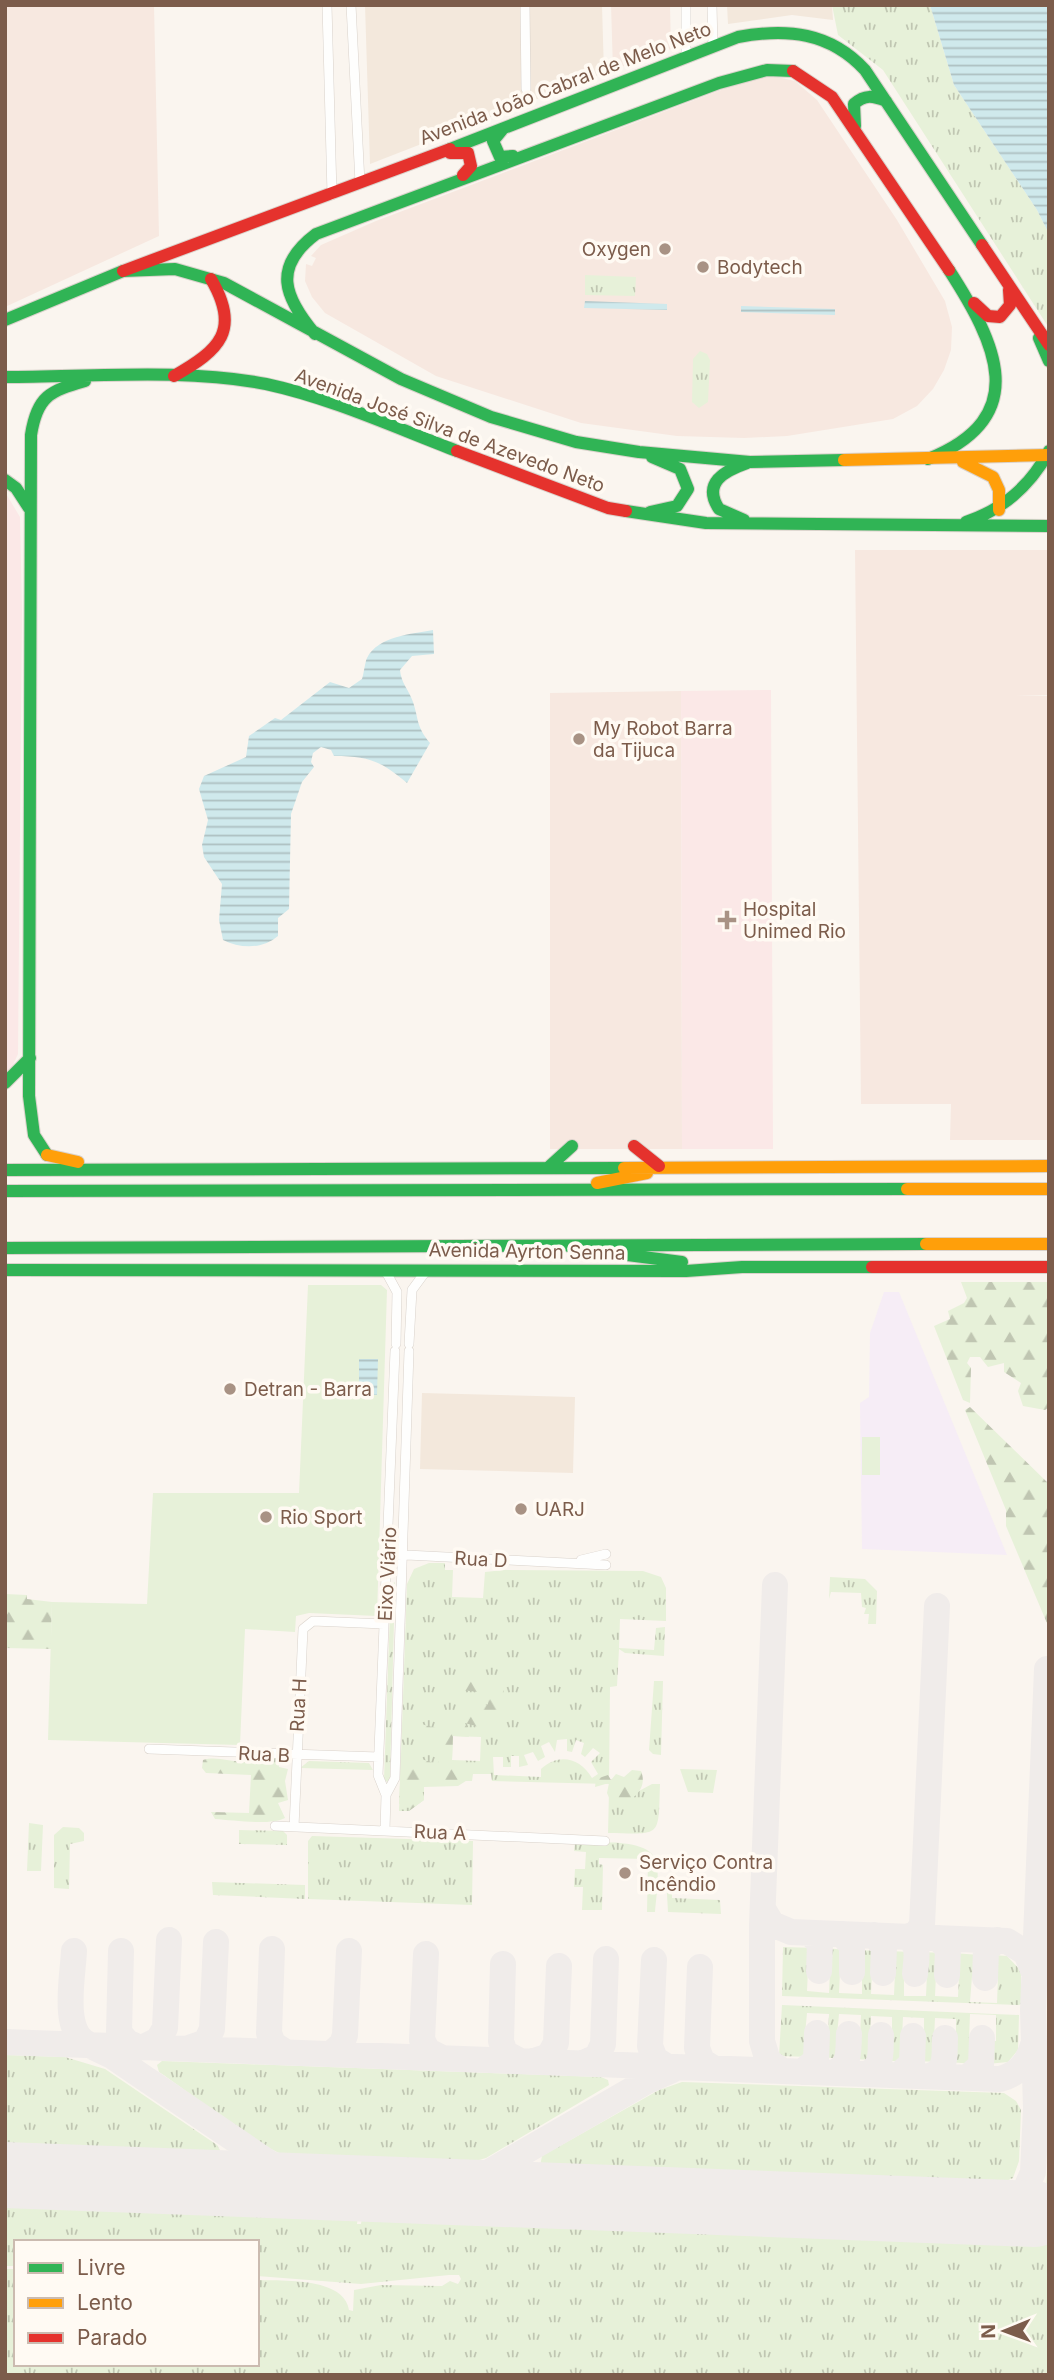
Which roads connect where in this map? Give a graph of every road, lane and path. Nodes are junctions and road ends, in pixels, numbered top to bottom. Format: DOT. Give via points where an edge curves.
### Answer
graph roads {
  1 [pos="327,5"];
  2 [pos="351,5"];
  3 [pos="525,5"];
  4 [pos="686,5"];
  5 [pos="712,5"];
  6 [pos="713,46"];
  7 [pos="686,57"];
  8 [pos="526,89"];
  9 [pos="886,102"];
  10 [pos="505,128"];
  11 [pos="595,128"];
  12 [pos="857,136"];
  13 [pos="421,159"];
  14 [pos="460,178"];
  15 [pos="360,183"];
  16 [pos="332,195"];
  17 [pos="123,271"];
  18 [pos="211,279"];
  19 [pos="1009,286"];
  20 [pos="964,293"];
  21 [pos="1028,316"];
  22 [pos="9,320"];
  23 [pos="5,330"];
  24 [pos="315,334"];
  25 [pos="1049,345"];
  26 [pos="1049,361"];
  27 [pos="5,365"];
  28 [pos="27,375"];
  29 [pos="174,376"];
  30 [pos="5,377"];
  31 [pos="97,377"];
  32 [pos="639,452"];
  33 [pos="1048,454"];
  34 [pos="929,459"];
  35 [pos="954,459"];
  36 [pos="750,462"];
  37 [pos="5,480"];
  38 [pos="29,508"];
  39 [pos="999,510"];
  40 [pos="639,513"];
  41 [pos="755,523"];
  42 [pos="952,526"];
  43 [pos="1049,526"];
  44 [pos="30,1058"];
  45 [pos="5,1083"];
  46 [pos="572,1146"];
  47 [pos="634,1146"];
  48 [pos="550,1166"];
  49 [pos="659,1166"];
  50 [pos="680,1166"];
  51 [pos="1049,1166"];
  52 [pos="104,1168"];
  53 [pos="178,1168"];
  54 [pos="5,1170"];
  55 [pos="1049,1189"];
  56 [pos="327,1190"];
  57 [pos="562,1190"];
  58 [pos="5,1191"];
  59 [pos="1049,1244"];
  60 [pos="589,1245"];
  61 [pos="343,1246"];
  62 [pos="5,1248"];
  63 [pos="742,1267"];
  64 [pos="1049,1267"];
  65 [pos="201,1269"];
  66 [pos="384,1269"];
  67 [pos="428,1269"];
  68 [pos="5,1270"];
  69 [pos="411,1297"];
  70 [pos="397,1298"];
  71 [pos="387,1554"];
  72 [pos="606,1554"];
  73 [pos="404,1555"];
  74 [pos="576,1562"];
  75 [pos="606,1565"];
  76 [pos="386,1576"];
  77 [pos="403,1576"];
  78 [pos="384,1624"];
  79 [pos="149,1749"];
  80 [pos="296,1755"];
  81 [pos="379,1757"];
  82 [pos="386,1795"];
  83 [pos="275,1826"];
  84 [pos="294,1827"];
  85 [pos="385,1830"];
  86 [pos="605,1840"];
  1 -- 16 [label="street"];
  2 -- 15 [label="street"];
  3 -- 8 [label="street"];
  4 -- 7 [label="street"];
  5 -- 6 [label="street"];
  6 -- 7 [label="main road, Avenida João Cabral de Melo Neto"];
  6 -- 9 [label="main road, Avenida João Cabral de Melo Neto" via="760,33 814,36 855,60"];
  7 -- 10 [label="main road, Avenida João Cabral de Melo Neto"];
  9 -- 12 [label="main road" via="867,95 854,104"];
  9 -- 19 [label="main road, Avenida João Cabral de Melo Neto"];
  10 -- 11 [label="main road" via="494,141 496,153 506,157"];
  10 -- 13 [label="main road, Avenida João Cabral de Melo Neto"];
  11 -- 12 [label="main road" via="778,67 811,78 832,97"];
  11 -- 14 [label="main road"];
  12 -- 20 [label="main road"];
  13 -- 14 [label="main road" via="468,153 471,166"];
  13 -- 15 [label="main road, Avenida João Cabral de Melo Neto"];
  14 -- 24 [label="main road" via="316,234 294,250 286,275 289,299"];
  15 -- 16 [label="main road, Avenida João Cabral de Melo Neto"];
  16 -- 17 [label="main road, Avenida João Cabral de Melo Neto"];
  17 -- 18 [label="main road, Avenida José Silva de Azevedo Neto" via="175,270"];
  17 -- 22 [label="main road, Avenida José Silva de Azevedo Neto"];
  18 -- 24 [label="main road, Avenida José Silva de Azevedo Neto"];
  18 -- 29 [label="main road" via="227,311 222,340 198,363"];
  19 -- 20 [label="main road" via="1010,304 1000,317 988,316"];
  19 -- 21 [label="main road, Avenida João Cabral de Melo Neto"];
  20 -- 34 [label="main road" via="997,371 996,396 972,438"];
  21 -- 25 [label="main road, Avenida João Cabral de Melo Neto"];
  21 -- 26 [label="main road"];
  22 -- 23 [label="main road"];
  24 -- 32 [label="main road, Avenida José Silva de Azevedo Neto" via="401,379 491,418 576,442"];
  27 -- 28 [label="main road"];
  28 -- 30 [label="main road, Avenida José Silva de Azevedo Neto"];
  28 -- 31 [label="main road, Avenida José Silva de Azevedo Neto"];
  29 -- 31 [label="main road, Avenida José Silva de Azevedo Neto"];
  29 -- 40 [label="main road, Avenida José Silva de Azevedo Neto" via="264,384 311,396 581,499"];
  31 -- 38 [label="main road" via="47,394 37,404 31,435"];
  32 -- 36 [label="main road, Avenida José Silva de Azevedo Neto"];
  32 -- 40 [label="main road" via="681,468 688,489 677,506"];
  33 -- 35 [label="main road, Avenida José Silva de Azevedo Neto"];
  33 -- 39 [label="main road" via="1031,480"];
  34 -- 35 [label="main road, Avenida José Silva de Azevedo Neto"];
  34 -- 36 [label="main road, Avenida José Silva de Azevedo Neto"];
  35 -- 39 [label="main road" via="991,472 998,481"];
  36 -- 41 [label="main road" via="720,474 711,493 719,509"];
  37 -- 38 [label="main road"];
  38 -- 44 [label="main road"];
  39 -- 42 [label="main road"];
  40 -- 41 [label="main road, Avenida José Silva de Azevedo Neto" via="706,523"];
  41 -- 42 [label="main road, Avenida José Silva de Azevedo Neto"];
  42 -- 43 [label="main road, Avenida José Silva de Azevedo Neto"];
  44 -- 45 [label="main road"];
  44 -- 52 [label="main road" via="32,1127 37,1144 47,1155"];
  46 -- 48 [label="main road"];
  47 -- 49 [label="main road"];
  48 -- 49 [label="main road"];
  48 -- 53 [label="main road"];
  49 -- 50 [label="main road"];
  50 -- 51 [label="main road"];
  50 -- 57 [label="main road"];
  52 -- 53 [label="main road"];
  52 -- 54 [label="main road"];
  53 -- 56 [label="main road"];
  55 -- 57 [label="main road"];
  56 -- 57 [label="main road"];
  56 -- 58 [label="main road"];
  59 -- 60 [label="main road, Avenida Ayrton Senna"];
  60 -- 61 [label="main road, Avenida Ayrton Senna"];
  60 -- 63 [label="main road" via="610,1254"];
  61 -- 62 [label="main road, Avenida Ayrton Senna"];
  61 -- 65 [label="main road"];
  63 -- 64 [label="main road, Avenida Ayrton Senna"];
  63 -- 67 [label="main road, Avenida Ayrton Senna" via="686,1271"];
  65 -- 66 [label="main road, Avenida Ayrton Senna"];
  65 -- 68 [label="main road, Avenida Ayrton Senna"];
  66 -- 67 [label="main road, Avenida Ayrton Senna"];
  66 -- 70 [label="street, Eixo Viário"];
  67 -- 69 [label="street" via="416,1282"];
  69 -- 70 [label="street"];
  69 -- 73 [label="street, Eixo Viário"];
  70 -- 71 [label="street, Eixo Viário"];
  71 -- 73 [label="street, Rua D"];
  71 -- 76 [label="street, Eixo Viário"];
  72 -- 74 [label="street, Rua D"];
  73 -- 74 [label="street, Rua D"];
  73 -- 77 [label="street, Eixo Viário"];
  74 -- 75 [label="street, Rua D"];
  76 -- 77 [label="street"];
  76 -- 78 [label="street, Eixo Viário"];
  77 -- 82 [label="street, Eixo Viário" via="395,1778"];
  78 -- 80 [label="street, Rua H" via="321,1620 305,1626 301,1633"];
  78 -- 81 [label="street, Eixo Viário"];
  79 -- 80 [label="street, Rua B"];
  80 -- 81 [label="street, Rua B"];
  80 -- 84 [label="street, Rua H"];
  81 -- 82 [label="street, Eixo Viário" via="378,1775"];
  82 -- 85 [label="street, Eixo Viário"];
  83 -- 84 [label="street, Rua A"];
  84 -- 85 [label="street, Rua A"];
  85 -- 86 [label="street, Rua A"];
}
